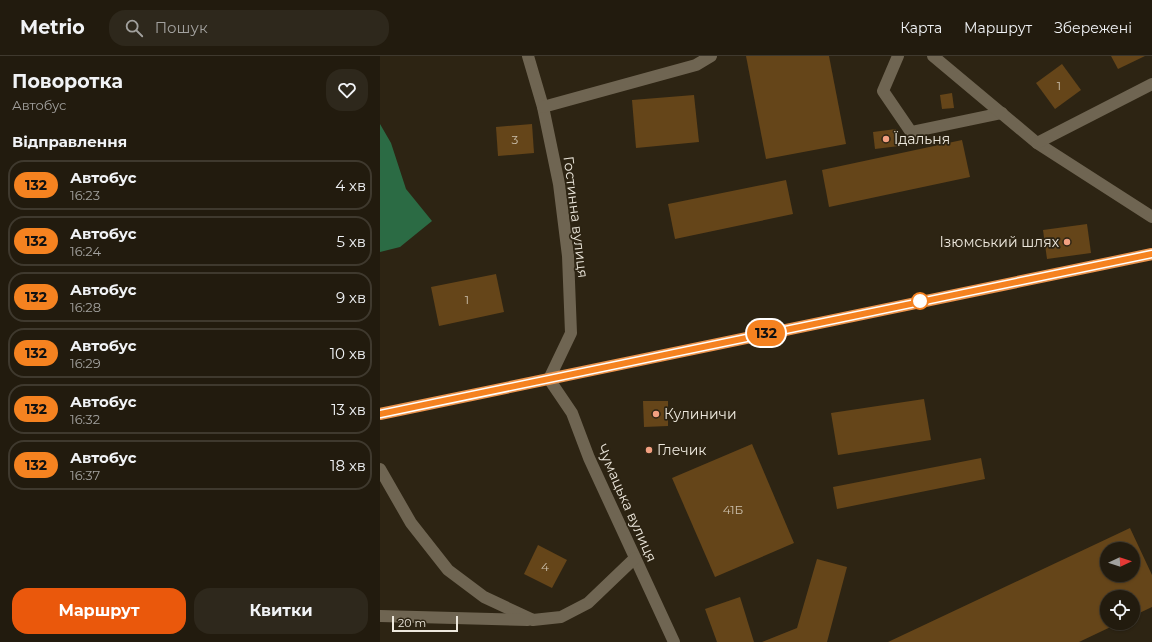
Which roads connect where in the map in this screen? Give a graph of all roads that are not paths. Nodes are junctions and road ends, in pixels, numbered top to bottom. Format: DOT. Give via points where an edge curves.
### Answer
graph roads {
  1 [pos="528,56"];
  2 [pos="711,56"];
  3 [pos="898,56"];
  4 [pos="933,56"];
  5 [pos="1152,84"];
  6 [pos="543,107"];
  7 [pos="1002,113"];
  8 [pos="1037,143"];
  9 [pos="1152,218"];
  10 [pos="1152,254"];
  11 [pos="549,379"];
  12 [pos="380,414"];
  13 [pos="380,469"];
  14 [pos="635,558"];
  15 [pos="380,616"];
  16 [pos="533,620"];
  17 [pos="665,621"];
  18 [pos="663,642"];
  19 [pos="674,642"];
  1 -- 6 [label="street, Гостинна вулиця"];
  2 -- 6 [label="street" via="696,65"];
  3 -- 7 [label="street" via="883,91 911,132"];
  4 -- 7 [label="street"];
  5 -- 8 [label="street"];
  6 -- 11 [label="street, Гостинна вулиця" via="559,184 568,256 571,332"];
  7 -- 8 [label="street"];
  8 -- 9 [label="street"];
  10 -- 11 [label="highway"];
  11 -- 12 [label="highway"];
  11 -- 14 [label="street, Чумацька вулиця" via="572,413 589,458"];
  13 -- 16 [label="street" via="410,523 448,570 484,597"];
  14 -- 16 [label="street" via="588,603 561,617"];
  14 -- 17 [label="street, Чумацька вулиця"];
  15 -- 16 [label="street"];
  17 -- 18 [label="street"];
  17 -- 19 [label="street, Чумацька вулиця"];
}
